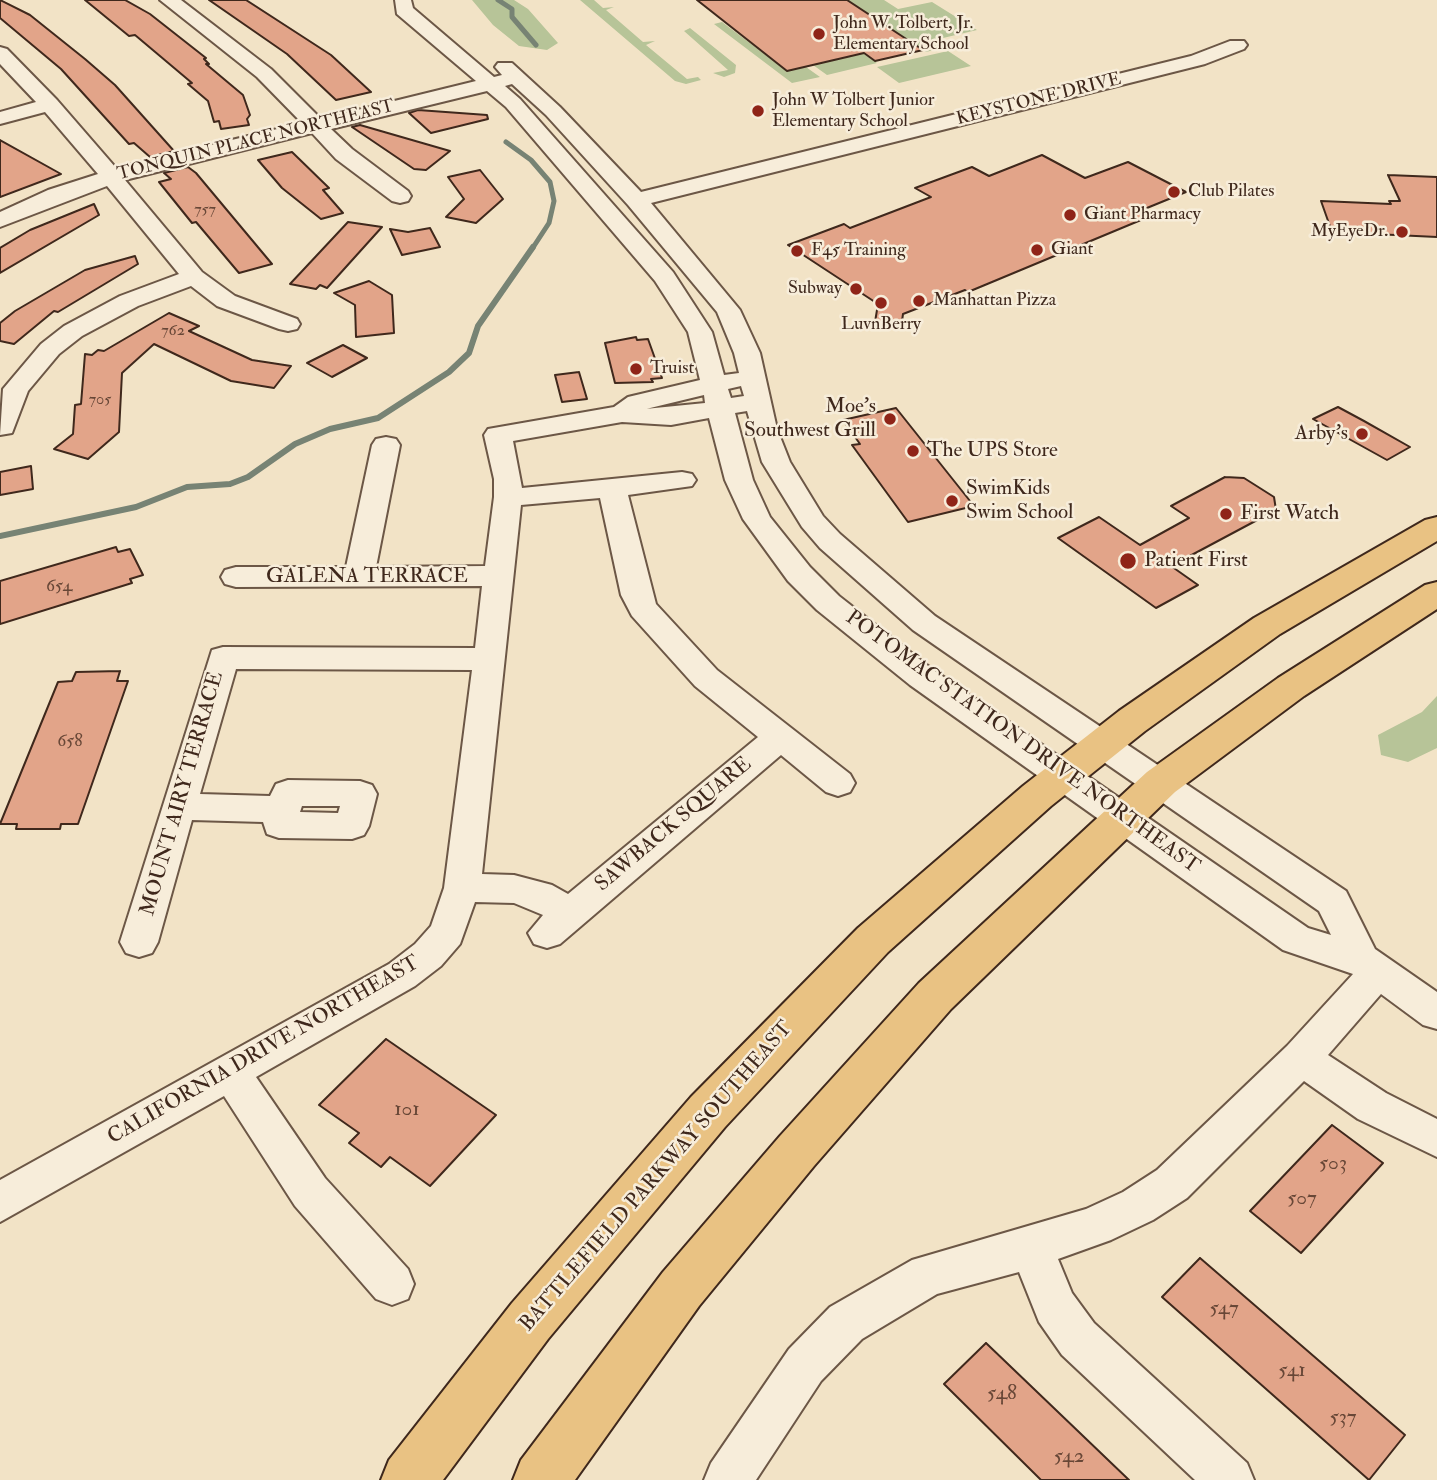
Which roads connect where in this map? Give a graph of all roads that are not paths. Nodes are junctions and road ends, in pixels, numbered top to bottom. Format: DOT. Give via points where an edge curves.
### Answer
graph roads {
  1 [pos="169,0"];
  2 [pos="403,0"];
  3 [pos="467,36"];
  4 [pos="1237,45"];
  5 [pos="0,53"];
  6 [pos="493,56"];
  7 [pos="517,77"];
  8 [pos="491,83"];
  9 [pos="50,104"];
  10 [pos="0,118"];
  11 [pos="316,125"];
  12 [pos="112,177"];
  13 [pos="400,197"];
  14 [pos="636,200"];
  15 [pos="0,220"];
  16 [pos="194,277"];
  17 [pos="288,324"];
  18 [pos="756,388"];
  19 [pos="717,396"];
  20 [pos="2,427"];
  21 [pos="386,445"];
  22 [pos="682,480"];
  23 [pos="612,488"];
  24 [pos="509,497"];
  25 [pos="1437,527"];
  26 [pos="498,576"];
  27 [pos="236,577"];
  28 [pos="359,578"];
  29 [pos="1437,593"];
  30 [pos="489,659"];
  31 [pos="779,738"];
  32 [pos="1104,744"];
  33 [pos="1065,774"];
  34 [pos="1161,782"];
  35 [pos="838,783"];
  36 [pos="179,807"];
  37 [pos="284,809"];
  38 [pos="1123,817"];
  39 [pos="462,888"];
  40 [pos="139,942"];
  41 [pos="1370,966"];
  42 [pos="1437,1013"];
  43 [pos="1301,1058"];
  44 [pos="230,1072"];
  45 [pos="1437,1139"];
  46 [pos="0,1202"];
  47 [pos="1032,1248"];
  48 [pos="392,1284"];
  49 [pos="409,1480"];
  50 [pos="541,1480"];
  51 [pos="728,1480"];
  52 [pos="1230,1480"];
  1 -- 11 [label="street" via="264,73"];
  2 -- 3 [label="street, POTOMAC STATION DRIVE NORTHEAST" via="421,6"];
  2 -- 8 [label="street, POTOMAC STATION DRIVE NORTHEAST" via="404,9"];
  4 -- 14 [label="street, KEYSTONE DRIVE" via="1198,60"];
  5 -- 9 [label="street"];
  6 -- 7 [label="street, POTOMAC STATION DRIVE NORTHEAST"];
  7 -- 8 [label="street, TONQUIN PLACE NORTHEAST"];
  7 -- 14 [label="street, POTOMAC STATION DRIVE NORTHEAST"];
  8 -- 11 [label="street, TONQUIN PLACE NORTHEAST"];
  8 -- 19 [label="street, POTOMAC STATION DRIVE NORTHEAST" via="665,277 700,332"];
  9 -- 10 [label="street"];
  9 -- 12 [label="street"];
  11 -- 12 [label="street, TONQUIN PLACE NORTHEAST"];
  11 -- 13 [label="street" via="344,154"];
  12 -- 15 [label="street, TONQUIN PLACE NORTHEAST"];
  12 -- 16 [label="street"];
  14 -- 18 [label="street, POTOMAC STATION DRIVE NORTHEAST" via="727,310"];
  16 -- 17 [label="street" via="226,301"];
  16 -- 20 [label="street" via="129,300 50,349 16,389"];
  18 -- 19 [label="street"];
  18 -- 32 [label="street, POTOMAC STATION DRIVE NORTHEAST" via="764,429 789,487 811,521 924,623"];
  19 -- 24 [label="street, CALIFORNIA DRIVE NORTHEAST" via="638,403 622,414 498,435"];
  19 -- 33 [label="street, POTOMAC STATION DRIVE NORTHEAST" via="739,480 753,509 799,573 882,648"];
  21 -- 28 [label="street"];
  22 -- 23 [label="street"];
  23 -- 24 [label="street"];
  23 -- 31 [label="street" via="643,609 706,678"];
  24 -- 26 [label="street, CALIFORNIA DRIVE NORTHEAST"];
  25 -- 32 [label="main road, BATTLEFIELD PARKWAY SOUTHEAST" via="1267,626"];
  26 -- 28 [label="street, GALENA TERRACE"];
  26 -- 30 [label="street, CALIFORNIA DRIVE NORTHEAST"];
  27 -- 28 [label="street, GALENA TERRACE"];
  29 -- 34 [label="main road" via="1291,687"];
  30 -- 36 [label="street, MOUNT AIRY TERRACE" via="223,658"];
  30 -- 39 [label="street, CALIFORNIA DRIVE NORTHEAST"];
  31 -- 35 [label="street"];
  31 -- 39 [label="street, SAWBACK SQUARE" via="559,922 539,895 514,889"];
  32 -- 33 [label="main road, BATTLEFIELD PARKWAY SOUTHEAST"];
  32 -- 34 [label="street, POTOMAC STATION DRIVE NORTHEAST"];
  33 -- 38 [label="street, POTOMAC STATION DRIVE NORTHEAST"];
  33 -- 49 [label="main road, BATTLEFIELD PARKWAY SOUTHEAST" via="873,940 771,1044 530,1321"];
  34 -- 38 [label="main road"];
  34 -- 41 [label="street, POTOMAC STATION DRIVE NORTHEAST" via="1333,901"];
  36 -- 37 [label="street"];
  36 -- 40 [label="street, MOUNT AIRY TERRACE"];
  38 -- 41 [label="street, POTOMAC STATION DRIVE NORTHEAST" via="1296,939"];
  38 -- 50 [label="main road" via="955,977 866,1071 681,1289"];
  39 -- 44 [label="street, CALIFORNIA DRIVE NORTHEAST" via="447,933 428,955 402,975"];
  41 -- 42 [label="street, POTOMAC STATION DRIVE NORTHEAST"];
  41 -- 43 [label="street"];
  43 -- 45 [label="street" via="1372,1106"];
  43 -- 47 [label="street" via="1172,1184 1117,1216"];
  44 -- 46 [label="street, CALIFORNIA DRIVE NORTHEAST"];
  44 -- 48 [label="street" via="310,1192"];
  47 -- 51 [label="street" via="928,1275 846,1324 805,1365"];
  47 -- 52 [label="street" via="1055,1307 1078,1339"];
}
